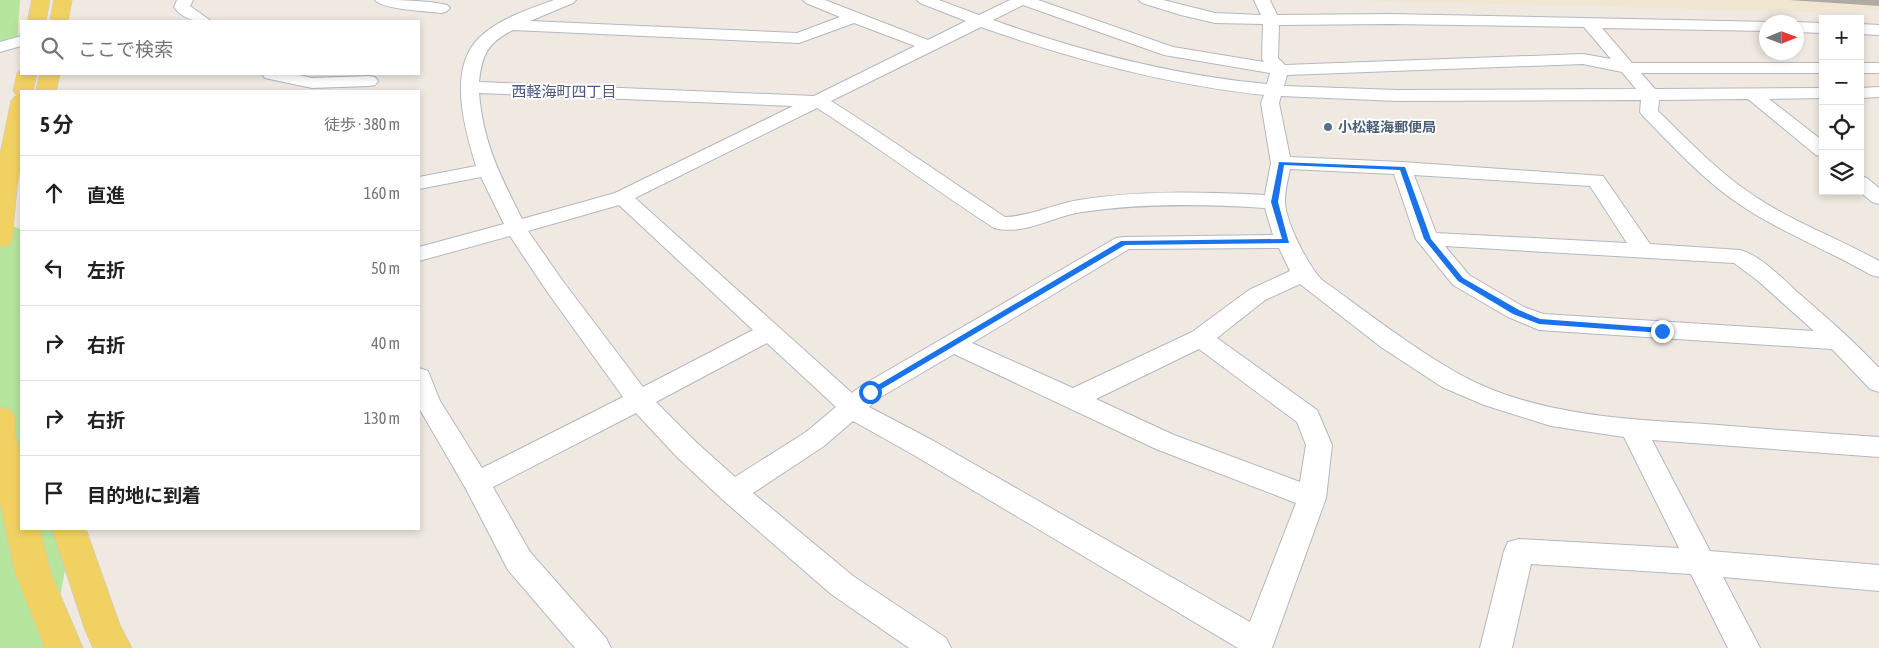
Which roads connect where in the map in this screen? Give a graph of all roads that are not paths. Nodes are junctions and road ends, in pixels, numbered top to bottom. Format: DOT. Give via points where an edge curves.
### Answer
graph roads {
  1 [pos="41,0"];
  2 [pos="63,0"];
  3 [pos="185,0"];
  4 [pos="383,0"];
  5 [pos="568,0"];
  6 [pos="811,0"];
  7 [pos="924,0"];
  8 [pos="1023,0"];
  9 [pos="1147,0"];
  10 [pos="1262,0"];
  11 [pos="1171,4"];
  12 [pos="855,17"];
  13 [pos="37,20"];
  14 [pos="59,20"];
  15 [pos="202,20"];
  16 [pos="1271,20"];
  17 [pos="978,21"];
  18 [pos="420,22"];
  19 [pos="1589,23"];
  20 [pos="509,25"];
  21 [pos="1759,26"];
  22 [pos="1804,27"];
  23 [pos="1819,28"];
  24 [pos="1864,29"];
  25 [pos="1879,30"];
  26 [pos="20,41"];
  27 [pos="928,46"];
  28 [pos="0,47"];
  29 [pos="1629,68"];
  30 [pos="1819,68"];
  31 [pos="1864,68"];
  32 [pos="1879,68"];
  33 [pos="1280,70"];
  34 [pos="27,75"];
  35 [pos="50,75"];
  36 [pos="272,75"];
  37 [pos="370,82"];
  38 [pos="287,85"];
  39 [pos="470,87"];
  40 [pos="23,90"];
  41 [pos="46,90"];
  42 [pos="1273,91"];
  43 [pos="1864,92"];
  44 [pos="1879,92"];
  45 [pos="1819,93"];
  46 [pos="1650,94"];
  47 [pos="1752,94"];
  48 [pos="818,101"];
  49 [pos="20,106"];
  50 [pos="1822,150"];
  51 [pos="1281,163"];
  52 [pos="1402,168"];
  53 [pos="487,170"];
  54 [pos="420,184"];
  55 [pos="1864,185"];
  56 [pos="622,197"];
  57 [pos="1879,198"];
  58 [pos="1274,202"];
  59 [pos="516,228"];
  60 [pos="1427,239"];
  61 [pos="0,240"];
  62 [pos="1286,241"];
  63 [pos="1643,250"];
  64 [pos="420,254"];
  65 [pos="1879,270"];
  66 [pos="1303,274"];
  67 [pos="770,332"];
  68 [pos="1201,338"];
  69 [pos="1839,341"];
  70 [pos="954,344"];
  71 [pos="1879,383"];
  72 [pos="422,395"];
  73 [pos="638,399"];
  74 [pos="1073,399"];
  75 [pos="853,408"];
  76 [pos="0,418"];
  77 [pos="1633,429"];
  78 [pos="1879,447"];
  79 [pos="477,482"];
  80 [pos="732,492"];
  81 [pos="1312,498"];
  82 [pos="20,519"];
  83 [pos="23,530"];
  84 [pos="69,530"];
  85 [pos="1699,562"];
  86 [pos="1879,578"];
  87 [pos="1257,646"];
  88 [pos="64,648"];
  89 [pos="113,648"];
  90 [pos="595,648"];
  91 [pos="935,648"];
  92 [pos="1496,648"];
  93 [pos="1744,648"];
  1 -- 13 [label="main road"];
  2 -- 14 [label="main road"];
  3 -- 15 [label="street" via="182,7"];
  4 -- 18 [label="street" via="449,6"];
  5 -- 20 [label="street"];
  6 -- 12 [label="street"];
  7 -- 17 [label="street"];
  8 -- 17 [label="street"];
  8 -- 33 [label="street" via="1170,51"];
  9 -- 11 [label="street"];
  10 -- 16 [label="street"];
  11 -- 16 [label="street" via="1215,18"];
  12 -- 20 [label="street" via="799,38"];
  12 -- 27 [label="street"];
  16 -- 19 [label="street"];
  16 -- 33 [label="street" via="1270,59"];
  17 -- 27 [label="street"];
  17 -- 42 [label="street" via="1062,50 1135,70"];
  19 -- 21 [label="street"];
  19 -- 29 [label="street"];
  20 -- 39 [label="street" via="484,42 473,61"];
  22 -- 23 [label="street"];
  24 -- 25 [label="street"];
  26 -- 28 [label="street"];
  27 -- 48 [label="street"];
  29 -- 30 [label="street"];
  29 -- 33 [label="street" via="1583,59"];
  29 -- 46 [label="street"];
  31 -- 32 [label="street"];
  33 -- 42 [label="street"];
  34 -- 40 [label="main road"];
  35 -- 41 [label="main road"];
  36 -- 38 [label="street"];
  37 -- 38 [label="street"];
  39 -- 48 [label="street"];
  39 -- 53 [label="street" via="472,121"];
  42 -- 46 [label="street" via="1334,95"];
  42 -- 51 [label="street" via="1270,103"];
  43 -- 44 [label="street"];
  45 -- 47 [label="street"];
  46 -- 47 [label="street"];
  46 -- 65 [label="street" via="1649,112 1713,173 1746,199"];
  47 -- 50 [label="street"];
  48 -- 56 [label="street"];
  48 -- 58 [label="street" via="878,138 1001,224 1022,222 1078,206 1142,199"];
  49 -- 61 [label="main road" via="5,187"];
  51 -- 52 [label="street"];
  51 -- 58 [label="street"];
  52 -- 60 [label="street"];
  52 -- 63 [label="street" via="1596,180"];
  53 -- 54 [label="street"];
  53 -- 59 [label="street"];
  55 -- 57 [label="street"];
  56 -- 59 [label="street"];
  56 -- 67 [label="street"];
  58 -- 62 [label="street"];
  59 -- 64 [label="street"];
  59 -- 73 [label="street"];
  60 -- 63 [label="street"];
  60 -- 69 [label="street" via="1460,280 1539,322"];
  62 -- 66 [label="street"];
  62 -- 70 [label="street" via="1124,243"];
  63 -- 69 [label="street" via="1740,257"];
  66 -- 68 [label="street" via="1258,295"];
  66 -- 77 [label="street" via="1390,341 1450,381 1492,399 1551,417"];
  67 -- 73 [label="street"];
  67 -- 75 [label="street"];
  68 -- 74 [label="street"];
  68 -- 81 [label="street" via="1308,417 1319,445"];
  69 -- 71 [label="street"];
  70 -- 74 [label="street"];
  70 -- 75 [label="street" via="870,392"];
  72 -- 79 [label="street"];
  73 -- 79 [label="street"];
  73 -- 80 [label="street"];
  74 -- 81 [label="street" via="1165,442"];
  75 -- 80 [label="street" via="815,439"];
  75 -- 87 [label="street"];
  76 -- 82 [label="main road" via="1,436"];
  77 -- 78 [label="street"];
  77 -- 85 [label="street"];
  79 -- 90 [label="street" via="518,561"];
  80 -- 91 [label="street" via="842,585"];
  81 -- 87 [label="street"];
  83 -- 88 [label="main road" via="33,573"];
  84 -- 89 [label="main road" via="103,630"];
  85 -- 86 [label="street"];
  85 -- 92 [label="street" via="1518,551"];
  85 -- 93 [label="street"];
}
